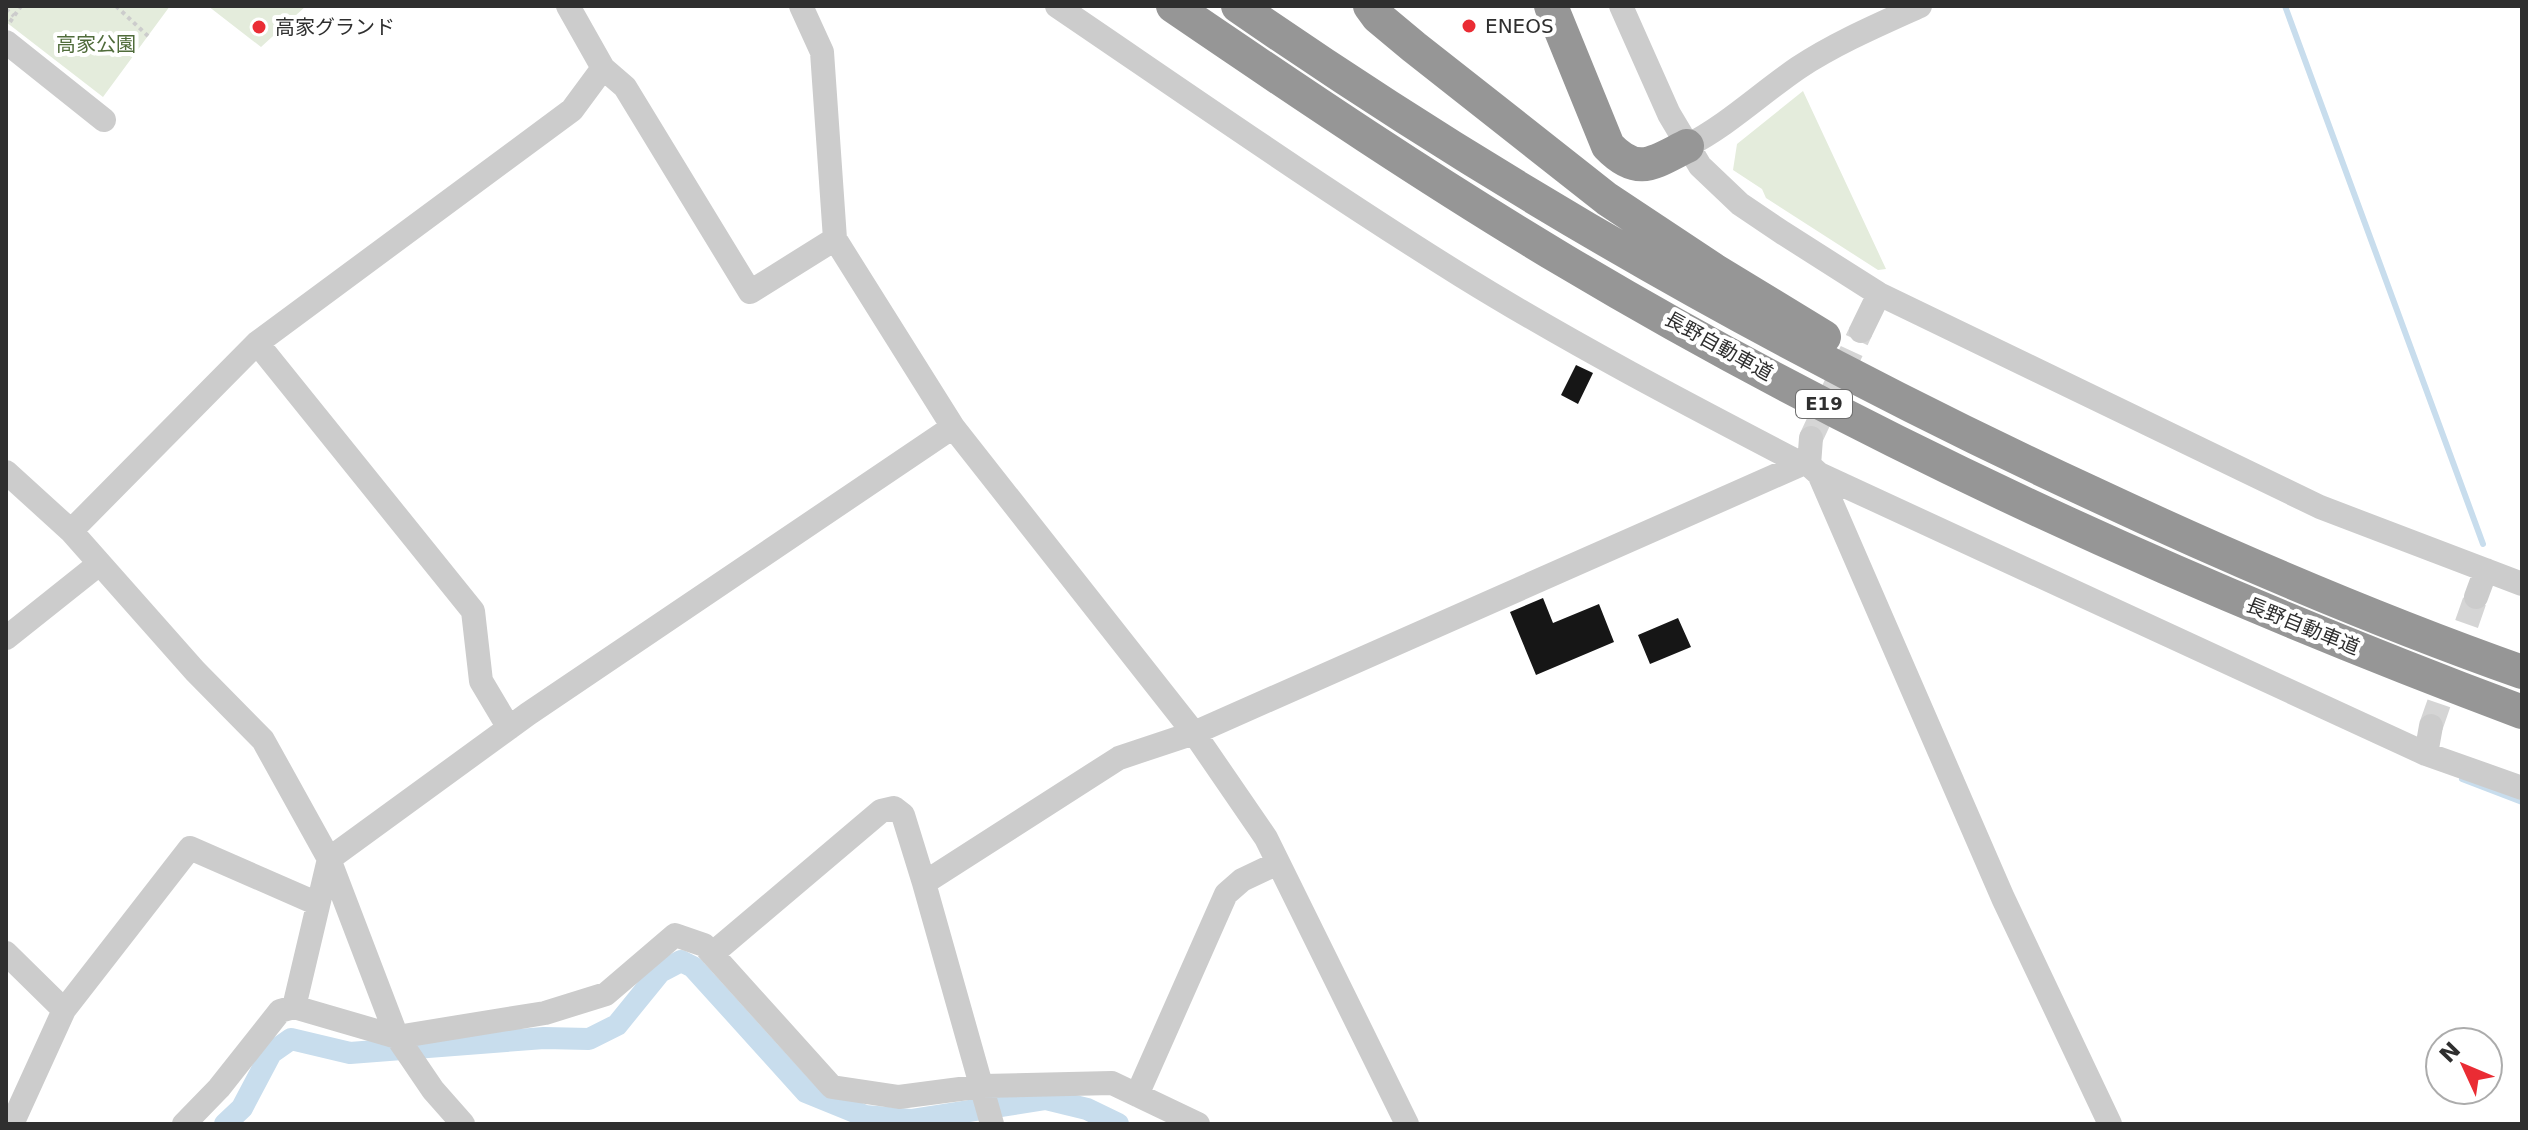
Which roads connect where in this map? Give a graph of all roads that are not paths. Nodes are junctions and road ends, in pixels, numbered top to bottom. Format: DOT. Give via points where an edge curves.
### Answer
graph roads {
  1 [pos="568,6"];
  2 [pos="801,6"];
  3 [pos="1057,6"];
  4 [pos="1173,6"];
  5 [pos="1238,6"];
  6 [pos="1370,6"];
  7 [pos="1551,6"];
  8 [pos="1621,6"];
  9 [pos="1920,6"];
  10 [pos="6,42"];
  11 [pos="603,68"];
  12 [pos="104,120"];
  13 [pos="1687,146"];
  14 [pos="835,239"];
  15 [pos="1879,294"];
  16 [pos="1861,331"];
  17 [pos="257,343"];
  18 [pos="953,427"];
  19 [pos="1811,438"];
  20 [pos="1810,468"];
  21 [pos="6,472"];
  22 [pos="2148,519"];
  23 [pos="71,531"];
  24 [pos="99,564"];
  25 [pos="2486,570"];
  26 [pos="2522,584"];
  27 [pos="2476,597"];
  28 [pos="6,638"];
  29 [pos="2522,672"];
  30 [pos="2522,712"];
  31 [pos="2431,726"];
  32 [pos="509,728"];
  33 [pos="1194,733"];
  34 [pos="2426,754"];
  35 [pos="2522,788"];
  36 [pos="329,859"];
  37 [pos="1278,863"];
  38 [pos="924,883"];
  39 [pos="318,904"];
  40 [pos="6,953"];
  41 [pos="712,954"];
  42 [pos="294,1007"];
  43 [pos="64,1010"];
  44 [pos="397,1037"];
  45 [pos="983,1086"];
  46 [pos="1137,1095"];
  47 [pos="12,1124"];
  48 [pos="184,1124"];
  49 [pos="463,1124"];
  50 [pos="992,1124"];
  51 [pos="1198,1124"];
  52 [pos="1407,1124"];
  53 [pos="2110,1124"];
  1 -- 11 [label="street"];
  2 -- 14 [label="street" via="822,52"];
  3 -- 20 [label="street" via="1462,276 1639,379"];
  4 -- 30 [label="highway, 長野自動車道 / E19" via="1402,160 1554,254 1823,403 2137,555 2294,624"];
  5 -- 22 [label="highway, 長野自動車道 / E19" via="1424,131 1689,288 1972,437"];
  6 -- 22 [label="highway" via="1475,97 1619,207 1816,333 1997,427"];
  7 -- 13 [label="highway" via="1616,155 1639,165"];
  8 -- 13 [label="street"];
  9 -- 13 [label="street" via="1824,53"];
  10 -- 12 [label="street"];
  11 -- 14 [label="street" via="625,87 750,292"];
  11 -- 17 [label="street" via="572,110"];
  13 -- 15 [label="street" via="1740,204"];
  14 -- 18 [label="street"];
  15 -- 16 [label="street"];
  15 -- 25 [label="street" via="2320,507"];
  17 -- 23 [label="street"];
  17 -- 32 [label="street" via="473,611 481,681"];
  18 -- 32 [label="street"];
  18 -- 33 [label="street"];
  19 -- 20 [label="street"];
  20 -- 33 [label="street"];
  20 -- 34 [label="street"];
  20 -- 53 [label="street"];
  21 -- 23 [label="street"];
  22 -- 29 [label="highway, 長野自動車道 / E19" via="2428,639"];
  23 -- 24 [label="street"];
  24 -- 28 [label="street"];
  24 -- 36 [label="street" via="263,740"];
  25 -- 26 [label="street"];
  25 -- 27 [label="street"];
  31 -- 34 [label="street"];
  32 -- 36 [label="street"];
  33 -- 37 [label="street"];
  33 -- 38 [label="street" via="1119,758"];
  34 -- 35 [label="street"];
  36 -- 39 [label="street"];
  36 -- 44 [label="street"];
  37 -- 46 [label="street" via="1226,894"];
  37 -- 52 [label="street"];
  38 -- 41 [label="street" via="903,815 894,808 881,811"];
  38 -- 45 [label="street"];
  39 -- 42 [label="street"];
  39 -- 43 [label="street" via="190,848"];
  40 -- 43 [label="street"];
  41 -- 44 [label="street" via="704,945 675,935 606,994 545,1013"];
  41 -- 45 [label="street" via="832,1087 899,1097"];
  42 -- 44 [label="street"];
  42 -- 48 [label="street" via="280,1011"];
  43 -- 47 [label="street"];
  44 -- 49 [label="street"];
  45 -- 46 [label="street" via="1112,1083"];
  45 -- 50 [label="street"];
  46 -- 51 [label="street"];
}
